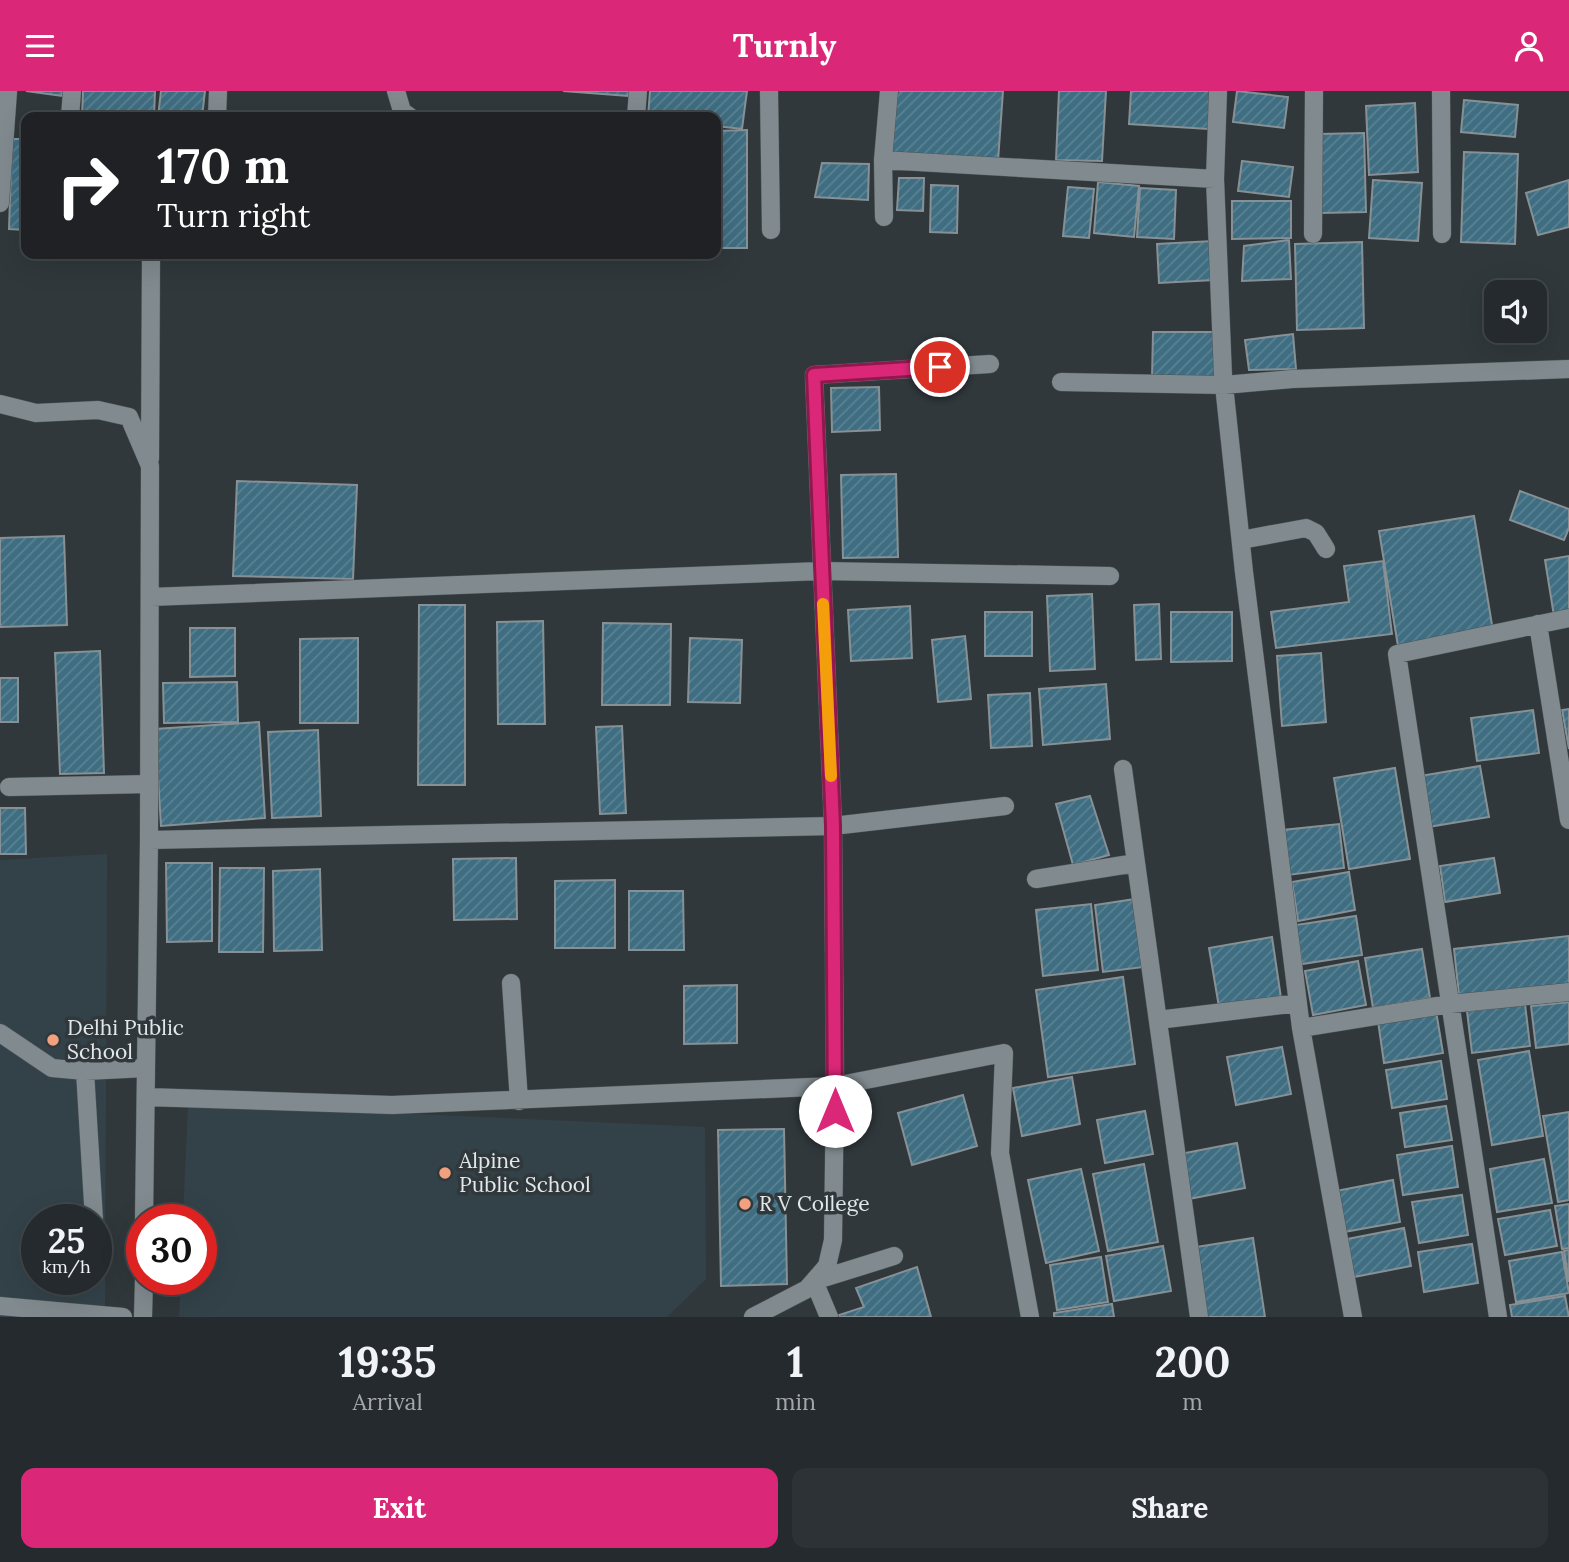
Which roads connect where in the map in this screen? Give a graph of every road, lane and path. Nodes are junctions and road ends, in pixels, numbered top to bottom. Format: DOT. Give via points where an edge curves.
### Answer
graph roads {
  1 [pos="8,91"];
  2 [pos="72,91"];
  3 [pos="218,91"];
  4 [pos="396,91"];
  5 [pos="638,91"];
  6 [pos="769,91"];
  7 [pos="889,91"];
  8 [pos="1219,91"];
  9 [pos="1314,91"];
  10 [pos="1441,91"];
  11 [pos="70,112"];
  12 [pos="217,112"];
  13 [pos="403,112"];
  14 [pos="636,112"];
  15 [pos="883,160"];
  16 [pos="1215,179"];
  17 [pos="0,203"];
  18 [pos="884,217"];
  19 [pos="771,230"];
  20 [pos="1313,234"];
  21 [pos="1442,234"];
  22 [pos="151,259"];
  23 [pos="990,364"];
  24 [pos="1569,369"];
  25 [pos="1061,382"];
  26 [pos="1224,385"];
  27 [pos="0,404"];
  28 [pos="150,480"];
  29 [pos="1241,540"];
  30 [pos="1326,549"];
  31 [pos="821,571"];
  32 [pos="1110,576"];
  33 [pos="150,597"];
  34 [pos="1569,618"];
  35 [pos="1538,624"];
  36 [pos="1123,769"];
  37 [pos="149,784"];
  38 [pos="9,787"];
  39 [pos="1005,806"];
  40 [pos="1569,820"];
  41 [pos="833,826"];
  42 [pos="149,840"];
  43 [pos="1136,863"];
  44 [pos="1036,879"];
  45 [pos="511,983"];
  46 [pos="1569,992"];
  47 [pos="1298,1003"];
  48 [pos="1450,1004"];
  49 [pos="1158,1020"];
  50 [pos="1301,1028"];
  51 [pos="0,1033"];
  52 [pos="146,1068"];
  53 [pos="85,1071"];
  54 [pos="835,1086"];
  55 [pos="146,1097"];
  56 [pos="519,1101"];
  57 [pos="93,1204"];
  58 [pos="144,1204"];
  59 [pos="894,1256"];
  60 [pos="814,1281"];
  61 [pos="144,1295"];
  62 [pos="0,1306"];
  63 [pos="123,1317"];
  64 [pos="144,1317"];
  65 [pos="753,1317"];
  66 [pos="829,1317"];
  67 [pos="1030,1317"];
  68 [pos="1199,1317"];
  69 [pos="1353,1317"];
  70 [pos="1497,1317"];
  1 -- 17 [label="street"];
  2 -- 11 [label="street"];
  3 -- 12 [label="street"];
  4 -- 13 [label="street"];
  5 -- 14 [label="street"];
  6 -- 19 [label="street"];
  7 -- 15 [label="street"];
  8 -- 16 [label="street"];
  9 -- 20 [label="street"];
  10 -- 21 [label="street"];
  15 -- 16 [label="street"];
  15 -- 18 [label="street"];
  16 -- 26 [label="street"];
  22 -- 28 [label="street"];
  23 -- 31 [label="street" via="814,375"];
  24 -- 26 [label="street"];
  25 -- 26 [label="street"];
  26 -- 29 [label="street"];
  27 -- 28 [label="street" via="36,413 98,410 129,417 150,466"];
  28 -- 33 [label="street"];
  29 -- 30 [label="street" via="1306,528 1316,533"];
  29 -- 47 [label="street"];
  31 -- 32 [label="street"];
  31 -- 33 [label="street"];
  31 -- 41 [label="street"];
  33 -- 37 [label="street"];
  34 -- 35 [label="street"];
  35 -- 40 [label="street"];
  35 -- 48 [label="street" via="1397,654"];
  36 -- 43 [label="street"];
  37 -- 38 [label="street"];
  37 -- 42 [label="street"];
  39 -- 41 [label="street"];
  41 -- 42 [label="street"];
  41 -- 54 [label="street"];
  42 -- 52 [label="street"];
  43 -- 44 [label="street"];
  43 -- 49 [label="street"];
  45 -- 56 [label="street"];
  46 -- 48 [label="street"];
  47 -- 49 [label="street"];
  47 -- 50 [label="street"];
  48 -- 50 [label="street"];
  48 -- 70 [label="street"];
  49 -- 68 [label="street"];
  50 -- 69 [label="street"];
  51 -- 53 [label="street" via="52,1068"];
  52 -- 53 [label="street"];
  52 -- 55 [label="street"];
  53 -- 57 [label="street"];
  54 -- 56 [label="street"];
  54 -- 60 [label="street" via="834,1240 827,1266"];
  54 -- 67 [label="street" via="1004,1053 1000,1153"];
  55 -- 56 [label="street" via="392,1105"];
  55 -- 58 [label="street"];
  59 -- 60 [label="street"];
  60 -- 65 [label="street"];
  60 -- 66 [label="street"];
  61 -- 64 [label="street"];
  62 -- 63 [label="street"];
}
